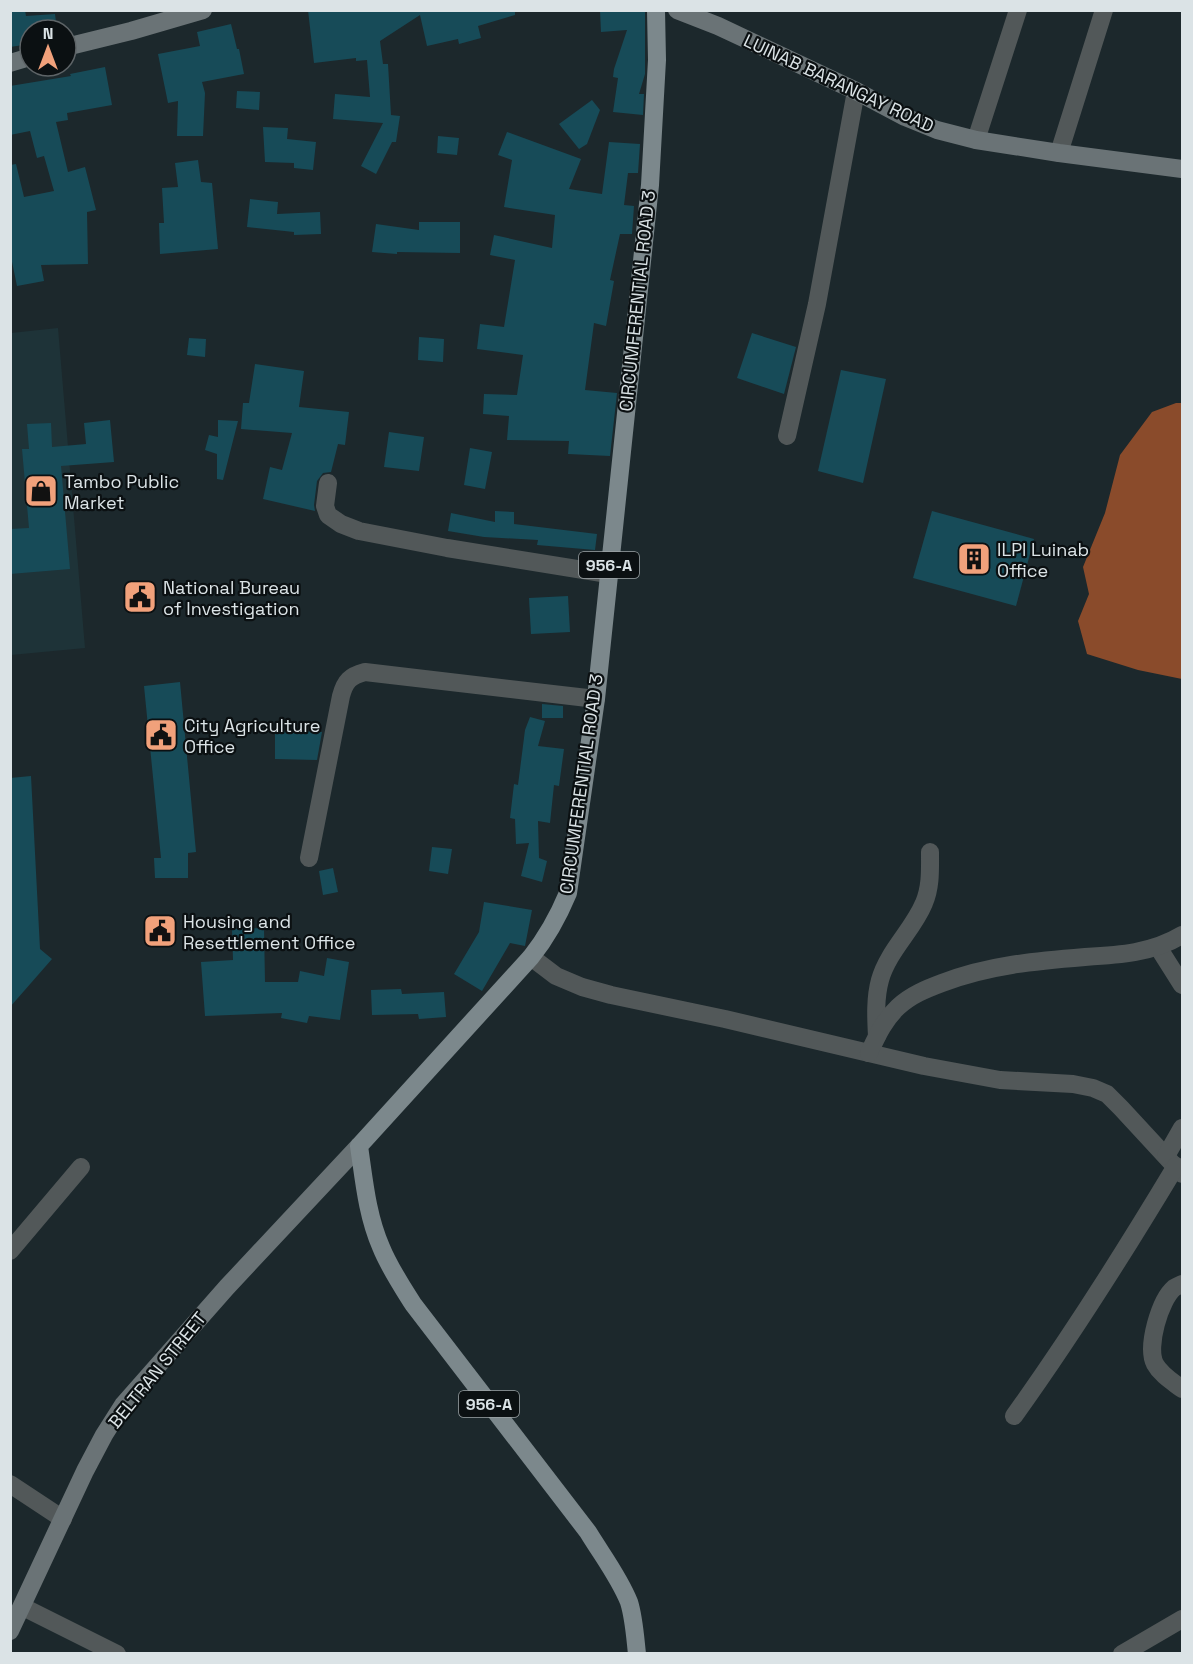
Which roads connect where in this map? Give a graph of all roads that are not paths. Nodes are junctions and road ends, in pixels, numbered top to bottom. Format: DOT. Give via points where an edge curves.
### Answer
graph roads {
  1 [pos="203,10"];
  2 [pos="656,10"];
  3 [pos="677,10"];
  4 [pos="1018,10"];
  5 [pos="1104,10"];
  6 [pos="78,44"];
  7 [pos="856,91"];
  8 [pos="976,140"];
  9 [pos="1059,153"];
  10 [pos="1182,169"];
  11 [pos="787,436"];
  12 [pos="328,483"];
  13 [pos="608,574"];
  14 [pos="596,699"];
  15 [pos="930,852"];
  16 [pos="309,858"];
  17 [pos="1182,935"];
  18 [pos="1158,947"];
  19 [pos="531,957"];
  20 [pos="1182,985"];
  21 [pos="873,1044"];
  22 [pos="1182,1128"];
  23 [pos="359,1146"];
  24 [pos="1175,1165"];
  25 [pos="81,1167"];
  26 [pos="10,1221"];
  27 [pos="28,1229"];
  28 [pos="10,1251"];
  29 [pos="1182,1284"];
  30 [pos="1182,1389"];
  31 [pos="1014,1416"];
  32 [pos="10,1484"];
  33 [pos="63,1519"];
  34 [pos="23,1607"];
  35 [pos="1182,1619"];
  36 [pos="10,1630"];
  37 [pos="117,1653"];
  38 [pos="637,1653"];
  39 [pos="1122,1653"];
  1 -- 6 [label="street"];
  2 -- 13 [label="main road, CIRCUMFERENTIAL ROAD 3 / 956-A" via="650,185"];
  3 -- 7 [label="street, LUINAB BARANGAY ROAD"];
  4 -- 8 [label="street"];
  5 -- 9 [label="street"];
  7 -- 8 [label="street, LUINAB BARANGAY ROAD" via="905,117"];
  7 -- 11 [label="street" via="817,304"];
  8 -- 9 [label="street, LUINAB BARANGAY ROAD"];
  9 -- 10 [label="street, LUINAB BARANGAY ROAD"];
  12 -- 13 [label="street" via="328,515 359,531"];
  13 -- 14 [label="main road, CIRCUMFERENTIAL ROAD 3 / 956-A"];
  14 -- 16 [label="street" via="365,672 351,676 341,696"];
  14 -- 19 [label="main road, CIRCUMFERENTIAL ROAD 3 / 956-A" via="568,893 553,925"];
  15 -- 21 [label="street" via="929,890 924,904 880,980"];
  17 -- 18 [label="street"];
  18 -- 20 [label="street"];
  18 -- 21 [label="street" via="968,973 908,999 890,1015"];
  19 -- 21 [label="street" via="556,976 601,992"];
  19 -- 23 [label="main road, CIRCUMFERENTIAL ROAD 3 / 956-A"];
  21 -- 24 [label="street" via="924,1066 1000,1080 1093,1088 1107,1094"];
  22 -- 24 [label="street"];
  23 -- 33 [label="street, BELTRAN STREET" via="123,1405"];
  23 -- 38 [label="main road, 956-A" via="371,1216 393,1273 614,1572 629,1602"];
  24 -- 31 [label="street" via="1061,1350"];
  25 -- 27 [label="street"];
  26 -- 27 [label="street"];
  27 -- 28 [label="street"];
  29 -- 30 [label="street" via="1174,1288 1165,1302 1152,1345 1154,1363"];
  32 -- 33 [label="street"];
  33 -- 34 [label="street, BELTRAN STREET"];
  34 -- 36 [label="street, BELTRAN STREET"];
  34 -- 37 [label="street"];
  35 -- 39 [label="street"];
}
